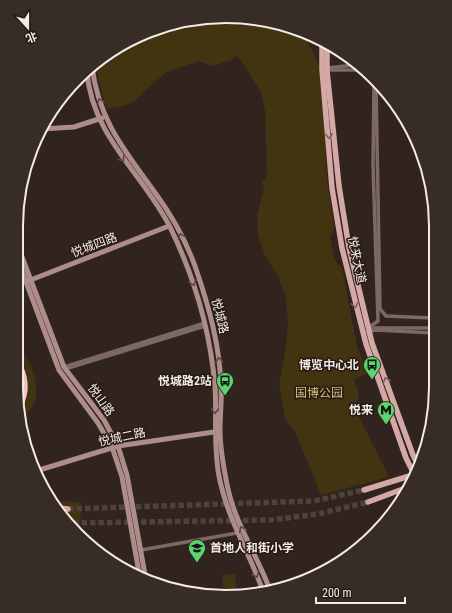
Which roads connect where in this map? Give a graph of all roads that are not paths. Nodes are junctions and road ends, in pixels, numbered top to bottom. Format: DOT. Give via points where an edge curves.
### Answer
graph roads {
  1 [pos="323,47"];
  2 [pos="327,50"];
  3 [pos="351,66"];
  4 [pos="325,69"];
  5 [pos="356,70"];
  6 [pos="93,72"];
  7 [pos="88,77"];
  8 [pos="374,86"];
  9 [pos="374,87"];
  10 [pos="106,116"];
  11 [pos="100,118"];
  12 [pos="48,129"];
  13 [pos="169,226"];
  14 [pos="23,264"];
  15 [pos="23,270"];
  16 [pos="28,281"];
  17 [pos="429,318"];
  18 [pos="205,325"];
  19 [pos="429,328"];
  20 [pos="368,330"];
  21 [pos="362,331"];
  22 [pos="429,333"];
  23 [pos="64,368"];
  24 [pos="23,372"];
  25 [pos="23,398"];
  26 [pos="214,432"];
  27 [pos="115,447"];
  28 [pos="416,460"];
  29 [pos="412,469"];
  30 [pos="40,470"];
  31 [pos="408,477"];
  32 [pos="402,489"];
  33 [pos="364,490"];
  34 [pos="368,502"];
  35 [pos="63,509"];
  36 [pos="68,509"];
  37 [pos="237,533"];
  38 [pos="141,550"];
  39 [pos="139,570"];
  40 [pos="145,573"];
  41 [pos="268,586"];
  42 [pos="261,587"];
  1 -- 4 [label="main road, 悦来大道"];
  2 -- 4 [label="main road, 悦来大道"];
  3 -- 4 [label="street"];
  4 -- 5 [label="street"];
  4 -- 20 [label="main road, 悦来大道" via="348,248"];
  4 -- 21 [label="main road, 悦来大道, one-way" via="332,188 342,248"];
  10 -- 6 [label="main road, 悦城路, one-way"];
  7 -- 11 [label="main road, 悦城路"];
  8 -- 20 [label="street" via="378,321"];
  9 -- 17 [label="street" via="380,309 386,316"];
  10 -- 11 [label="main road"];
  41 -- 10 [label="main road, 悦城路, one-way" via="236,517 228,489 220,431 221,387 218,354 211,316 195,267 164,205 121,146"];
  11 -- 12 [label="main road" via="74,127"];
  11 -- 13 [label="main road, 悦城路, one-way" via="116,149"];
  13 -- 16 [label="main road, 悦城四路"];
  13 -- 18 [label="main road, 悦城路, one-way" via="188,268"];
  14 -- 16 [label="main road, 悦山路"];
  15 -- 16 [label="main road, 悦山路"];
  16 -- 23 [label="main road, 悦山路"];
  16 -- 27 [label="main road, 悦山路" via="59,370"];
  18 -- 23 [label="street"];
  18 -- 26 [label="main road, 悦城路, one-way" via="215,387"];
  19 -- 20 [label="street"];
  20 -- 21 [label="street"];
  20 -- 22 [label="street"];
  28 -- 20 [label="main road, 悦来大道, one-way"];
  21 -- 29 [label="main road, 悦来大道" via="398,436"];
  23 -- 27 [label="main road, 悦山路" via="104,420"];
  24 -- 25 [label="highway"];
  26 -- 27 [label="main road, 悦城二路"];
  26 -- 37 [label="main road, 悦城路" via="222,490"];
  27 -- 30 [label="main road, 悦城二路"];
  27 -- 38 [label="main road, 悦山路" via="127,475"];
  27 -- 39 [label="main road, 悦山路"];
  31 -- 33 [label="main road"];
  32 -- 34 [label="main road"];
  35 -- 36 [label="main road"];
  37 -- 38 [label="street"];
  37 -- 42 [label="main road, 悦城路, one-way"];
  38 -- 40 [label="main road, 悦山路"];
}
